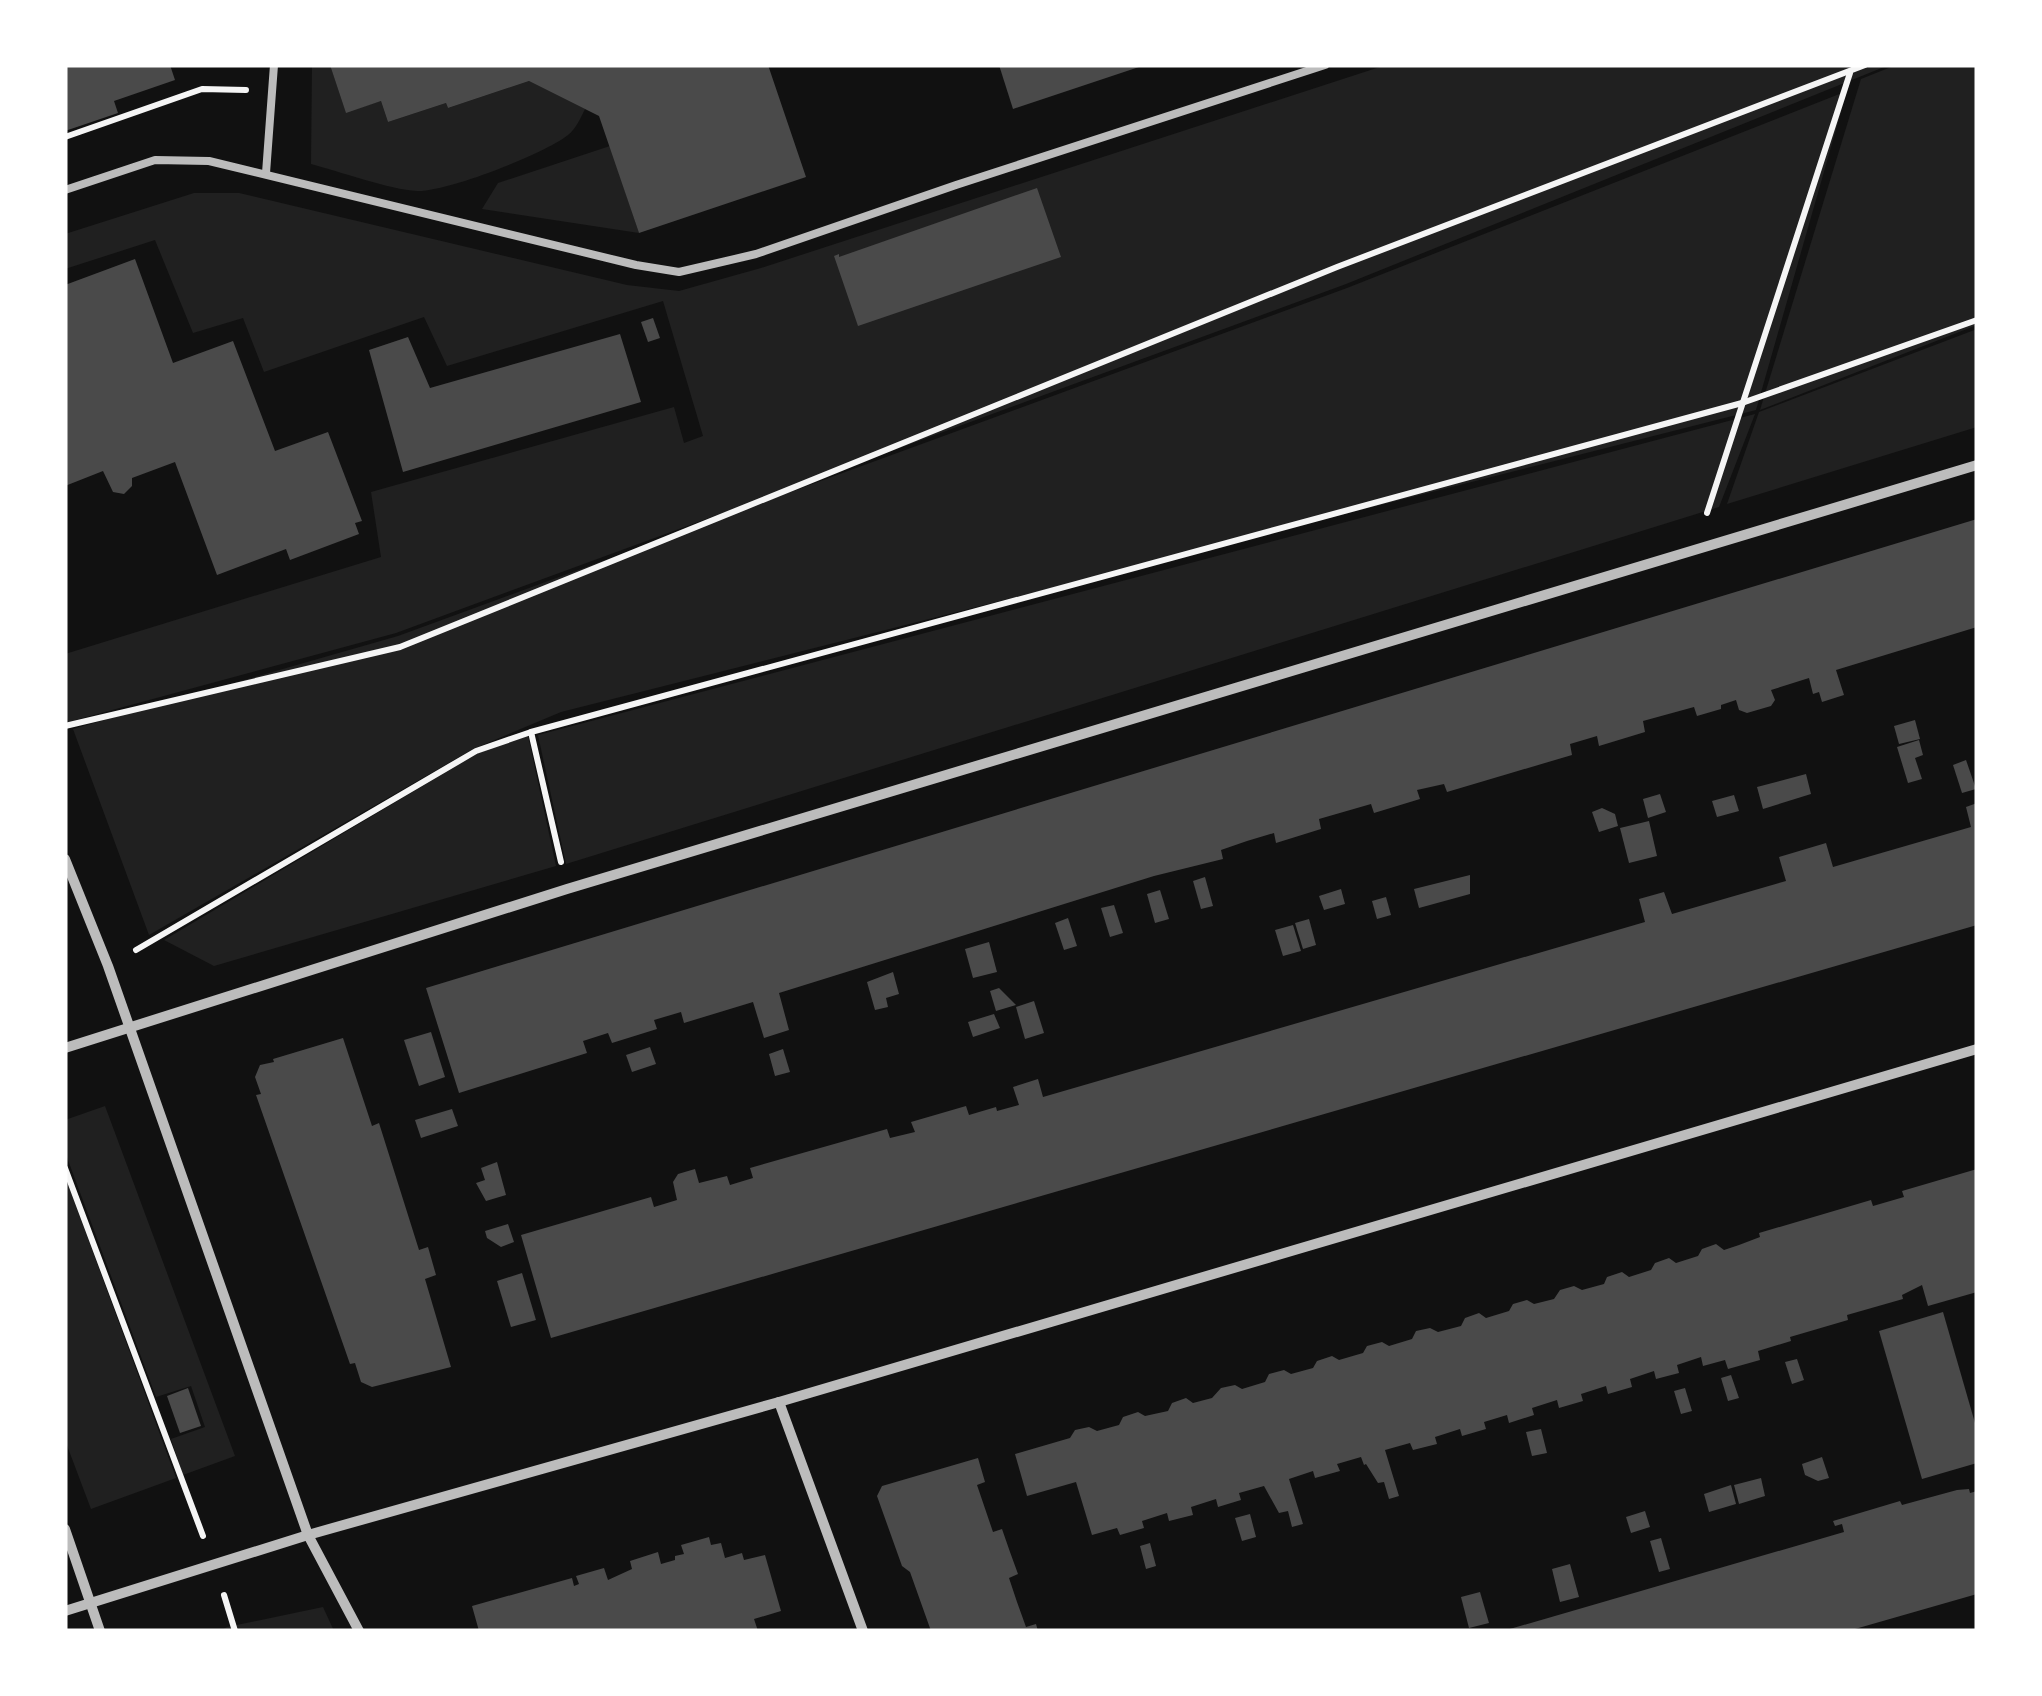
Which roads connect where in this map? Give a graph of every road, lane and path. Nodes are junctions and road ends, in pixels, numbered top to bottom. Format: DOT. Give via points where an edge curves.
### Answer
graph roads {
  1 [pos="274,65"];
  2 [pos="1326,65"];
  3 [pos="1865,65"];
  4 [pos="1851,72"];
  5 [pos="273,91"];
  6 [pos="65,137"];
  7 [pos="266,173"];
  8 [pos="65,190"];
  9 [pos="1977,320"];
  10 [pos="1742,402"];
  11 [pos="1977,465"];
  12 [pos="1696,549"];
  13 [pos="65,726"];
  14 [pos="531,732"];
  15 [pos="65,859"];
  16 [pos="567,888"];
  17 [pos="108,966"];
  18 [pos="128,1026"];
  19 [pos="65,1048"];
  20 [pos="1977,1049"];
  21 [pos="65,1168"];
  22 [pos="778,1402"];
  23 [pos="65,1529"];
  24 [pos="308,1535"];
  25 [pos="214,1567"];
  26 [pos="92,1603"];
  27 [pos="65,1611"];
  28 [pos="100,1631"];
  29 [pos="235,1631"];
  30 [pos="359,1631"];
  31 [pos="863,1631"];
  1 -- 5 [label="lane"];
  2 -- 7 [label="lane" via="756,254 679,272"];
  3 -- 4 [label="path"];
  4 -- 10 [label="path"];
  4 -- 13 [label="path" via="1337,267 400,647"];
  5 -- 6 [label="path" via="202,89"];
  5 -- 7 [label="lane"];
  7 -- 8 [label="lane" via="210,161 155,160"];
  9 -- 10 [label="path"];
  10 -- 12 [label="path"];
  10 -- 14 [label="path"];
  11 -- 12 [label="street"];
  12 -- 16 [label="street"];
  14 -- 16 [label="path"];
  14 -- 17 [label="path" via="476,750"];
  15 -- 17 [label="street"];
  16 -- 18 [label="street"];
  17 -- 18 [label="street"];
  18 -- 19 [label="street"];
  18 -- 24 [label="street"];
  20 -- 22 [label="street"];
  21 -- 25 [label="path"];
  22 -- 24 [label="street"];
  22 -- 31 [label="street"];
  23 -- 26 [label="street"];
  24 -- 25 [label="street"];
  24 -- 30 [label="street"];
  25 -- 26 [label="street"];
  25 -- 29 [label="path"];
  26 -- 27 [label="street"];
  26 -- 28 [label="street"];
}
